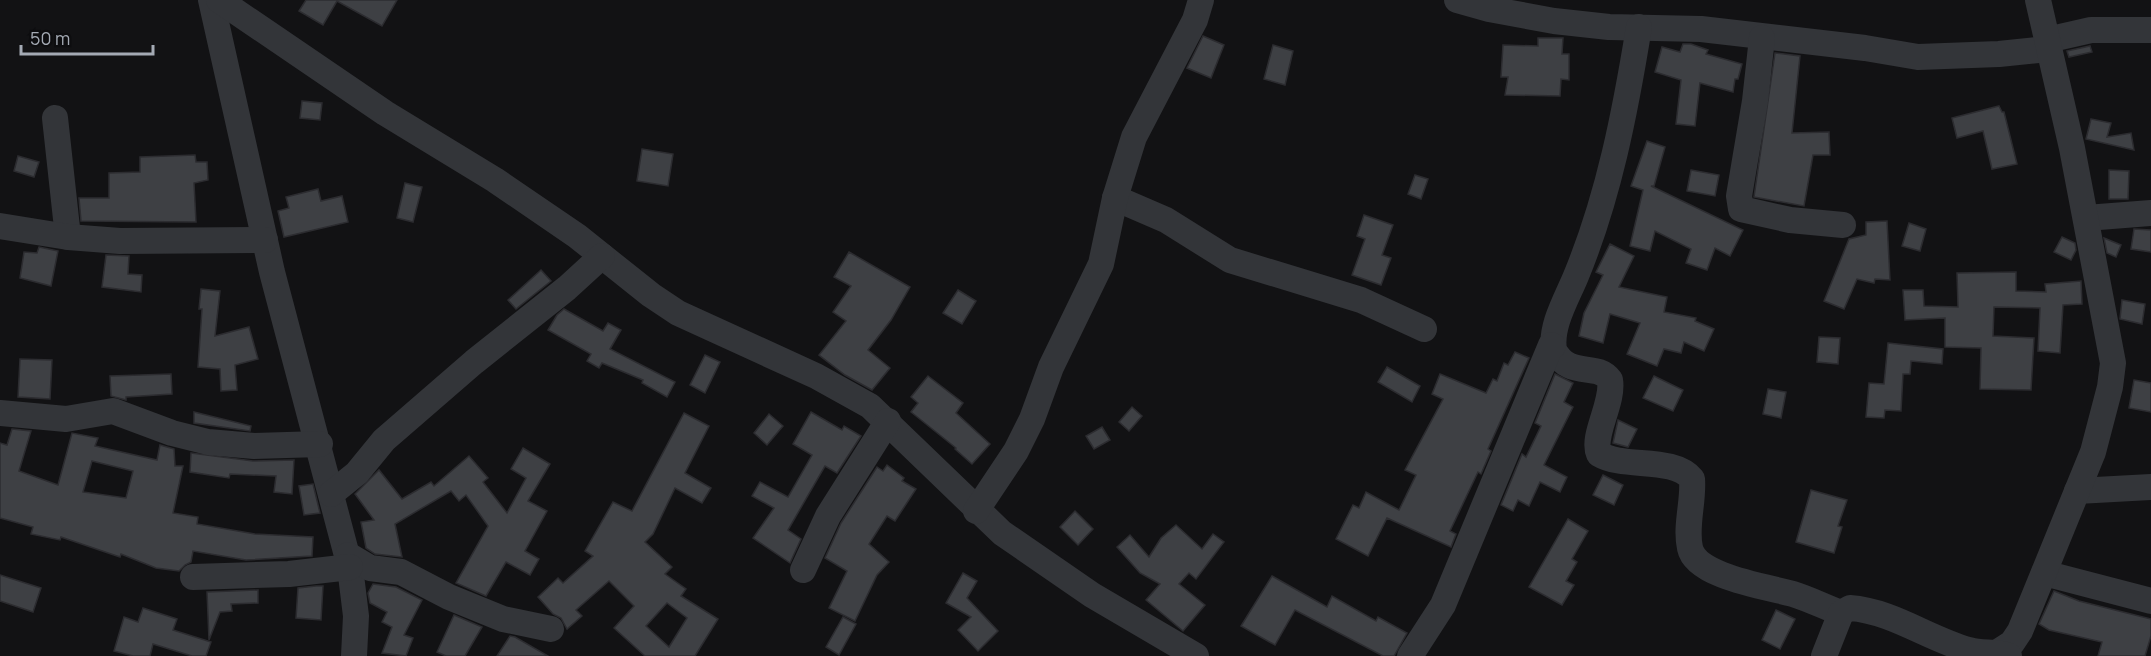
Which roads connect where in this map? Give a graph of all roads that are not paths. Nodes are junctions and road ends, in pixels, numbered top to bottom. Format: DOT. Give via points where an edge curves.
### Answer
graph roads {
  1 [pos="211,0"];
  2 [pos="219,0"];
  3 [pos="1201,0"];
  4 [pos="1457,0"];
  5 [pos="2038,0"];
  6 [pos="1639,27"];
  7 [pos="2151,30"];
  8 [pos="1762,38"];
  9 [pos="2048,44"];
  10 [pos="55,118"];
  11 [pos="1115,198"];
  12 [pos="2151,213"];
  13 [pos="2086,218"];
  14 [pos="1844,225"];
  15 [pos="0,226"];
  16 [pos="68,237"];
  17 [pos="265,240"];
  18 [pos="602,256"];
  19 [pos="1424,329"];
  20 [pos="1553,346"];
  21 [pos="0,413"];
  22 [pos="888,421"];
  23 [pos="320,444"];
  24 [pos="2151,487"];
  25 [pos="2077,491"];
  26 [pos="332,494"];
  27 [pos="976,511"];
  28 [pos="349,561"];
  29 [pos="803,570"];
  30 [pos="2044,573"];
  31 [pos="193,577"];
  32 [pos="2151,601"];
  33 [pos="1841,613"];
  34 [pos="551,629"];
  35 [pos="2004,654"];
  36 [pos="354,656"];
  37 [pos="1196,656"];
  38 [pos="1410,656"];
  39 [pos="1824,656"];
  1 -- 17 [label="street"];
  2 -- 18 [label="street" via="385,112 495,180"];
  3 -- 11 [label="street" via="1195,20 1134,137"];
  4 -- 6 [label="street" via="1554,21"];
  5 -- 9 [label="street"];
  6 -- 8 [label="street" via="1701,29"];
  6 -- 20 [label="street" via="1615,159 1585,255 1558,320"];
  7 -- 9 [label="street" via="2091,30"];
  8 -- 9 [label="street" via="1918,57 1977,56"];
  8 -- 14 [label="street" via="1739,196 1741,209 1790,220"];
  9 -- 13 [label="street"];
  10 -- 16 [label="street"];
  11 -- 19 [label="street" via="1166,220 1230,260 1361,300"];
  11 -- 27 [label="street" via="1098,272 1025,433"];
  12 -- 13 [label="street"];
  13 -- 25 [label="street" via="2113,363 2098,436"];
  15 -- 16 [label="street"];
  16 -- 17 [label="street" via="120,241"];
  17 -- 23 [label="street"];
  18 -- 22 [label="street" via="678,313 841,388"];
  18 -- 26 [label="street" via="391,434 357,473"];
  20 -- 33 [label="street" via="1566,366 1599,372 1610,380 1609,400 1597,443 1599,454 1677,469 1692,478 1689,540 1697,561 1732,578 1795,594"];
  20 -- 38 [label="street" via="1443,605"];
  21 -- 23 [label="street" via="66,419 113,411 208,442 254,446"];
  22 -- 27 [label="street"];
  22 -- 29 [label="street" via="828,516"];
  23 -- 26 [label="street"];
  24 -- 25 [label="street"];
  25 -- 30 [label="street"];
  26 -- 28 [label="street"];
  27 -- 37 [label="street" via="1082,588"];
  28 -- 31 [label="street" via="289,574"];
  28 -- 34 [label="street" via="401,572 503,620"];
  28 -- 36 [label="street" via="356,615"];
  30 -- 32 [label="street"];
  30 -- 35 [label="street" via="2020,631"];
  33 -- 35 [label="street" via="1855,609 1968,650"];
  33 -- 39 [label="street"];
}
